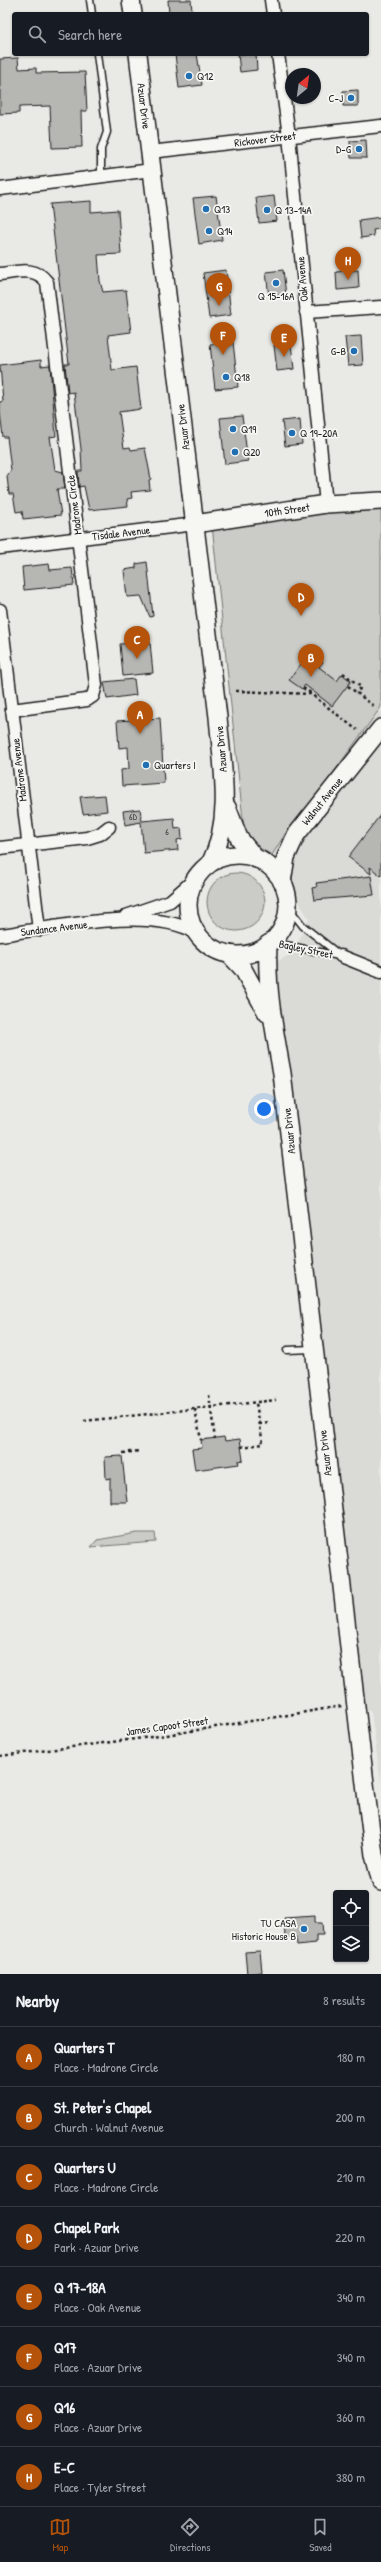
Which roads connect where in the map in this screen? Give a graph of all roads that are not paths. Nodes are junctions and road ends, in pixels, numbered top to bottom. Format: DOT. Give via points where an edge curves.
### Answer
graph roads {
  1 [pos="90,0"];
  2 [pos="131,0"];
  3 [pos="271,0"];
  4 [pos="92,12"];
  5 [pos="133,12"];
  6 [pos="273,12"];
  7 [pos="97,56"];
  8 [pos="138,56"];
  9 [pos="278,56"];
  10 [pos="381,126"];
  11 [pos="289,136"];
  12 [pos="150,152"];
  13 [pos="152,170"];
  14 [pos="101,177"];
  15 [pos="0,189"];
  16 [pos="0,274"];
  17 [pos="381,307"];
  18 [pos="306,312"];
  19 [pos="381,501"];
  20 [pos="326,504"];
  21 [pos="195,524"];
  22 [pos="78,538"];
  23 [pos="0,548"];
  24 [pos="0,610"];
  25 [pos="12,710"];
  26 [pos="381,728"];
  27 [pos="225,801"];
  28 [pos="109,827"];
  29 [pos="29,845"];
  30 [pos="0,848"];
  31 [pos="256,859"];
  32 [pos="211,862"];
  33 [pos="194,880"];
  34 [pos="282,882"];
  35 [pos="288,907"];
  36 [pos="108,921"];
  37 [pos="39,930"];
  38 [pos="197,933"];
  39 [pos="0,935"];
  40 [pos="269,943"];
  41 [pos="229,954"];
  42 [pos="341,956"];
  43 [pos="381,972"];
  44 [pos="271,1022"];
  45 [pos="313,1349"];
  46 [pos="287,1350"];
  47 [pos="381,1882"];
  1 -- 4 [label="lane"];
  2 -- 5 [label="main road"];
  3 -- 6 [label="street"];
  7 -- 14 [label="lane" via="107,132 101,149"];
  8 -- 12 [label="main road, Azuar Drive"];
  9 -- 11 [label="street, Oak Avenue"];
  10 -- 11 [label="street, Rickover Street"];
  11 -- 12 [label="street, Rickover Street"];
  11 -- 18 [label="street, Oak Avenue"];
  12 -- 13 [label="main road, Azuar Drive"];
  13 -- 14 [label="street"];
  13 -- 21 [label="main road, Azuar Drive"];
  14 -- 15 [label="street"];
  16 -- 22 [label="street, Madrone Circle" via="35,272 47,282"];
  17 -- 18 [label="street"];
  18 -- 20 [label="street, Oak Avenue"];
  19 -- 20 [label="main road, 10th Street"];
  20 -- 21 [label="main road, 10th Street"];
  21 -- 22 [label="street, Tisdale Avenue"];
  21 -- 27 [label="main road, Azuar Drive" via="218,717"];
  22 -- 23 [label="street, Tisdale Avenue"];
  22 -- 25 [label="street, Madrone Circle" via="95,691 87,700"];
  24 -- 25 [label="street, Madrone Avenue"];
  25 -- 29 [label="street, Madrone Avenue"];
  26 -- 34 [label="main road, Walnut Avenue" via="296,835 286,857"];
  27 -- 31 [label="main road, Azuar Drive" via="239,838"];
  27 -- 32 [label="main road, Azuar Drive" via="221,837"];
  28 -- 29 [label="street" via="100,834 87,838"];
  29 -- 30 [label="street"];
  29 -- 37 [label="street, Madrone Avenue"];
  31 -- 32 [label="main road" via="233,855"];
  31 -- 34 [label="main road" via="267,865"];
  32 -- 33 [label="main road"];
  33 -- 36 [label="street, Sundance Avenue" via="170,901"];
  33 -- 38 [label="main road" via="188,898 188,911"];
  34 -- 35 [label="main road"];
  35 -- 40 [label="main road" via="282,928"];
  35 -- 42 [label="lane, Bagley Street" via="303,926"];
  36 -- 37 [label="street, Sundance Avenue"];
  36 -- 38 [label="street, Sundance Avenue" via="173,922"];
  37 -- 39 [label="street, Sundance Avenue"];
  38 -- 41 [label="main road" via="206,943"];
  40 -- 41 [label="main road" via="256,951"];
  40 -- 42 [label="lane, Bagley Street"];
  40 -- 44 [label="main road, Azuar Drive"];
  41 -- 44 [label="main road, Azuar Drive" via="251,982"];
  42 -- 43 [label="street, Bagley Street"];
  44 -- 45 [label="main road, Azuar Drive" via="282,1073"];
  45 -- 46 [label="lane"];
  45 -- 47 [label="main road, Azuar Drive" via="372,1844"];
}
